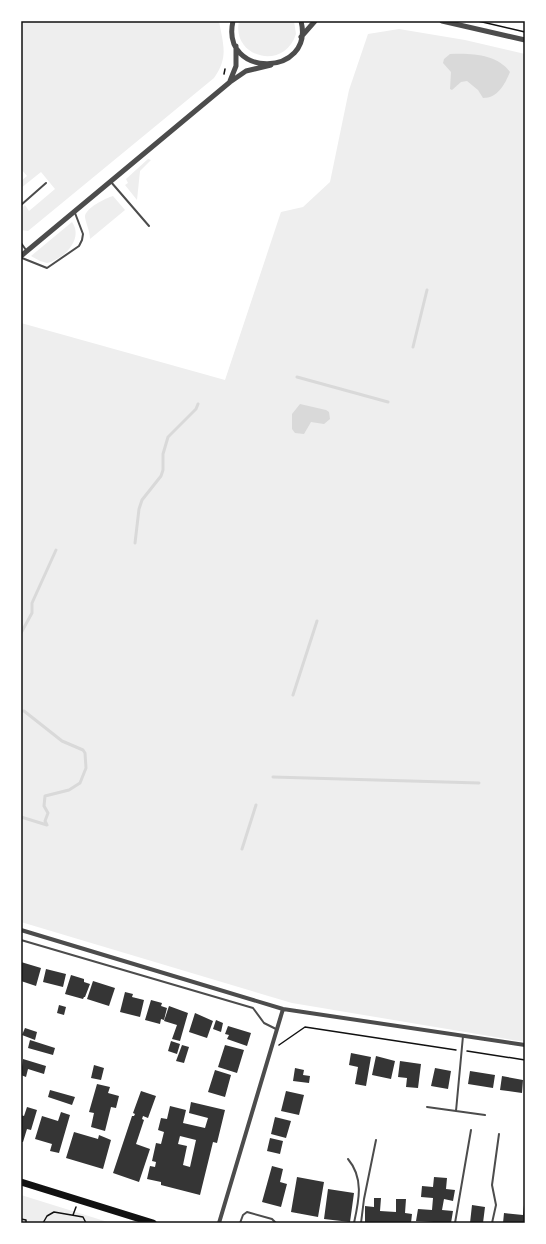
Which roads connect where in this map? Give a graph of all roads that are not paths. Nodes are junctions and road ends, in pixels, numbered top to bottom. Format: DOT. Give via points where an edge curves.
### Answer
graph roads {
  1 [pos="233,21"];
  2 [pos="301,21"];
  3 [pos="315,21"];
  4 [pos="442,21"];
  5 [pos="301,37"];
  6 [pos="525,40"];
  7 [pos="236,46"];
  8 [pos="271,65"];
  9 [pos="230,82"];
  10 [pos="111,182"];
  11 [pos="46,183"];
  12 [pos="21,205"];
  13 [pos="74,212"];
  14 [pos="149,226"];
  15 [pos="21,243"];
  16 [pos="27,251"];
  17 [pos="21,257"];
  18 [pos="21,930"];
  19 [pos="21,940"];
  20 [pos="283,1009"];
  21 [pos="277,1029"];
  22 [pos="463,1036"];
  23 [pos="525,1045"];
  24 [pos="427,1107"];
  25 [pos="456,1111"];
  26 [pos="485,1114"];
  27 [pos="471,1130"];
  28 [pos="499,1134"];
  29 [pos="376,1140"];
  30 [pos="348,1159"];
  31 [pos="21,1182"];
  32 [pos="153,1223"];
  33 [pos="219,1223"];
  34 [pos="240,1223"];
  35 [pos="276,1223"];
  36 [pos="354,1223"];
  37 [pos="361,1223"];
  38 [pos="455,1223"];
  39 [pos="492,1223"];
  1 -- 7 [label="street" via="232,33"];
  2 -- 5 [label="street"];
  3 -- 5 [label="street"];
  4 -- 6 [label="street"];
  5 -- 8 [label="street" via="291,56"];
  7 -- 8 [label="street" via="251,61"];
  7 -- 9 [label="street" via="236,66"];
  8 -- 9 [label="street" via="246,71"];
  9 -- 10 [label="street"];
  10 -- 13 [label="street"];
  10 -- 14 [label="lane"];
  11 -- 12 [label="lane"];
  13 -- 16 [label="street"];
  13 -- 17 [label="lane" via="83,234 79,246 47,268"];
  15 -- 16 [label="lane"];
  16 -- 17 [label="street"];
  18 -- 20 [label="street"];
  19 -- 21 [label="lane" via="253,1008 264,1023"];
  20 -- 21 [label="street"];
  20 -- 22 [label="street"];
  21 -- 33 [label="street"];
  22 -- 23 [label="street"];
  22 -- 25 [label="lane"];
  24 -- 25 [label="lane"];
  25 -- 26 [label="lane"];
  27 -- 38 [label="lane"];
  28 -- 39 [label="lane" via="492,1185 496,1205"];
  29 -- 37 [label="lane"];
  30 -- 36 [label="lane" via="354,1167 360,1185"];
  31 -- 32 [label="highway"];
  34 -- 35 [label="lane" via="243,1214 247,1212 272,1219"];
}
